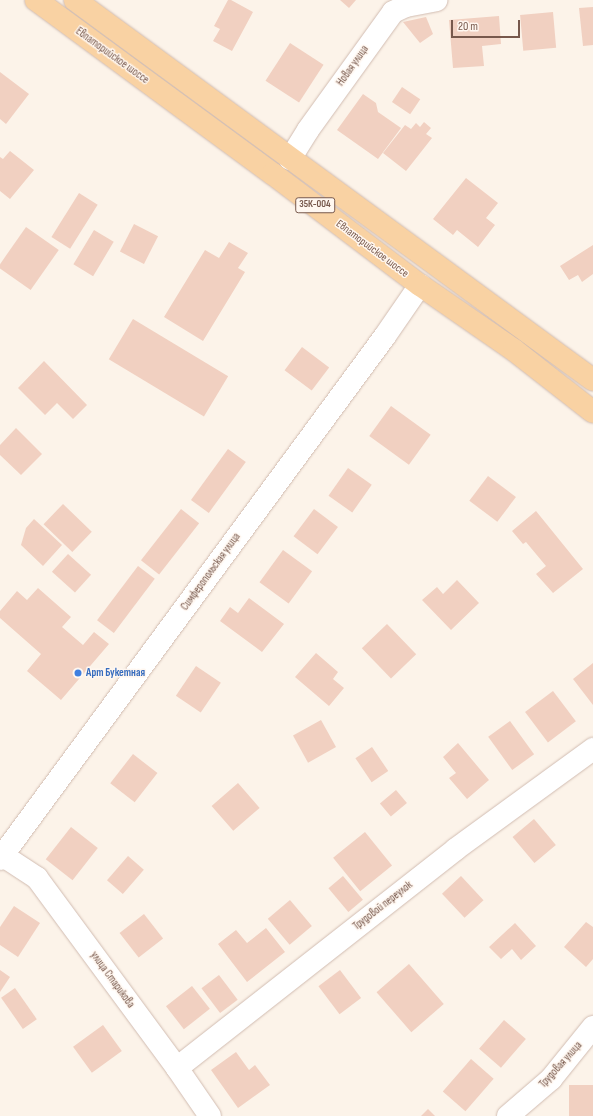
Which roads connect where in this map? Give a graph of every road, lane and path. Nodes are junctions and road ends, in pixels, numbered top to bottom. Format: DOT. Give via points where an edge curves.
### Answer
graph roads {
  1 [pos="36,0"];
  2 [pos="75,0"];
  3 [pos="436,0"];
  4 [pos="290,159"];
  5 [pos="420,285"];
  6 [pos="593,380"];
  7 [pos="593,412"];
  8 [pos="593,749"];
  9 [pos="1,857"];
  10 [pos="593,1027"];
  11 [pos="177,1068"];
  12 [pos="210,1116"];
  13 [pos="508,1116"];
  1 -- 5 [label="main road, Евпаторийское шоссе / 35К-004"];
  2 -- 4 [label="main road, Евпаторийское шоссе / 35К-004"];
  3 -- 4 [label="street, Новая улица" via="406,6 393,12"];
  4 -- 6 [label="main road, Евпаторийское шоссе / 35К-004"];
  5 -- 7 [label="main road, Евпаторийское шоссе / 35К-004" via="514,350"];
  5 -- 9 [label="street, Симферопольская улица"];
  8 -- 11 [label="street, Трудовой переулок" via="462,844"];
  9 -- 11 [label="street, улица Старикова" via="37,878"];
  10 -- 13 [label="street, Трудовая улица" via="551,1079"];
  11 -- 12 [label="street, улица Старикова"];
}
